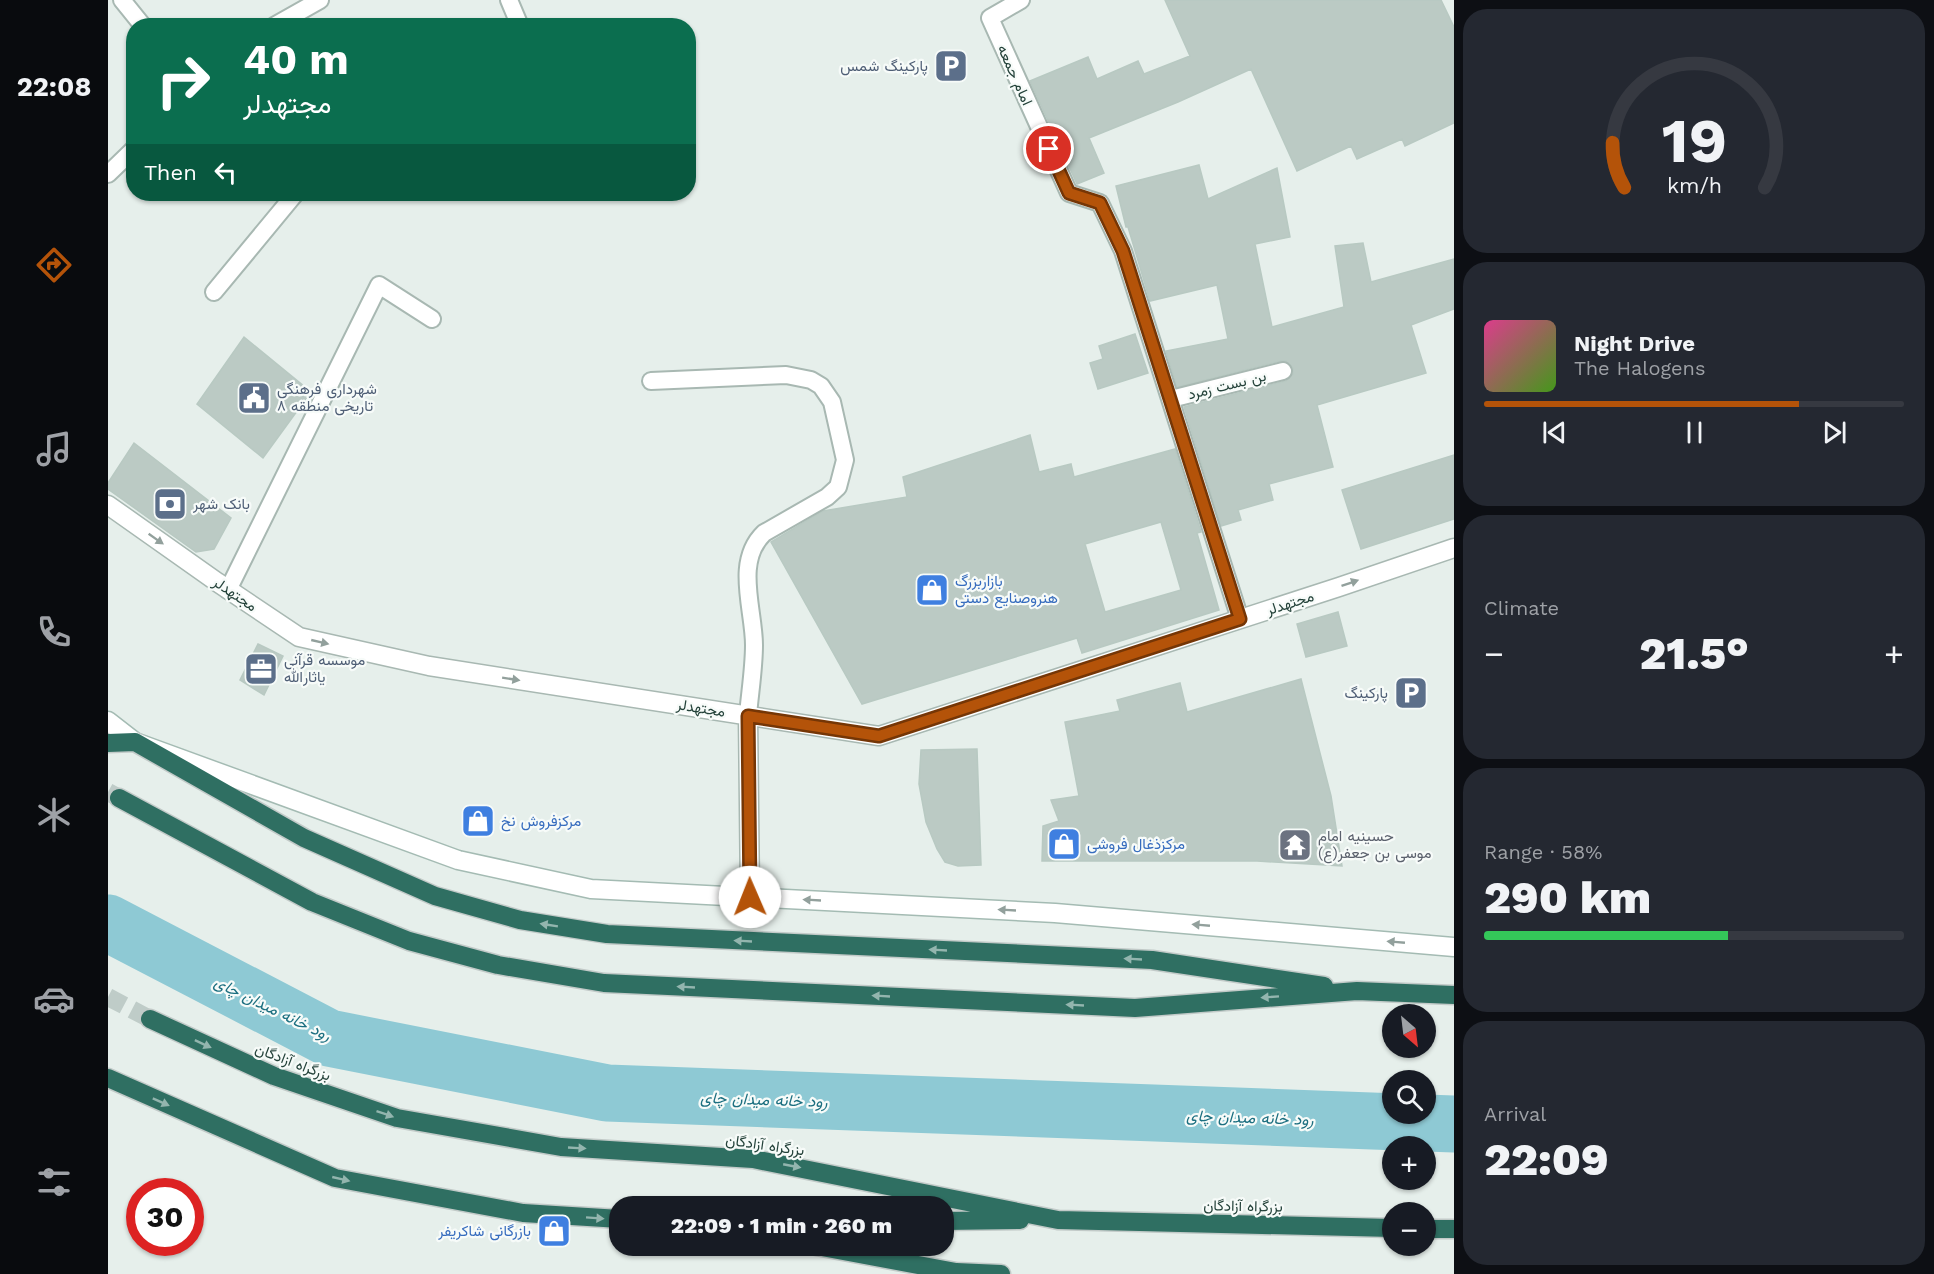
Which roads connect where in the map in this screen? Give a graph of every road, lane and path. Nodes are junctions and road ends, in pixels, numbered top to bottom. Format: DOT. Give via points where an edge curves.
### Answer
graph roads {
  1 [pos="122,0"];
  2 [pos="320,0"];
  3 [pos="508,0"];
  4 [pos="1021,0"];
  5 [pos="137,18"];
  6 [pos="288,18"];
  7 [pos="516,18"];
  8 [pos="126,157"];
  9 [pos="108,174"];
  10 [pos="289,201"];
  11 [pos="214,292"];
  12 [pos="432,319"];
  13 [pos="1283,371"];
  14 [pos="651,381"];
  15 [pos="1171,399"];
  16 [pos="108,505"];
  17 [pos="1454,548"];
  18 [pos="228,590"];
  19 [pos="1240,619"];
  20 [pos="748,716"];
  21 [pos="108,721"];
  22 [pos="135,742"];
  23 [pos="108,743"];
  24 [pos="119,798"];
  25 [pos="750,897"];
  26 [pos="1454,947"];
  27 [pos="1357,991"];
  28 [pos="1454,995"];
  29 [pos="150,1019"];
  30 [pos="110,1084"];
  31 [pos="609,1218"];
  32 [pos="1058,1220"];
  33 [pos="954,1221"];
  34 [pos="1382,1228"];
  35 [pos="1436,1228"];
  36 [pos="1454,1229"];
  37 [pos="868,1256"];
  38 [pos="956,1273"];
  39 [pos="1001,1274"];
  1 -- 5 [label="lane"];
  2 -- 6 [label="lane"];
  3 -- 7 [label="lane"];
  4 -- 15 [label="lane, امام جمعه" via="990,18 1069,193 1100,203 1123,251"];
  8 -- 9 [label="lane"];
  10 -- 11 [label="lane"];
  12 -- 18 [label="lane" via="379,285"];
  13 -- 15 [label="lane, بن بست زمرد"];
  14 -- 20 [label="lane" via="786,375 811,380 821,386 832,402 845,460 838,487 764,533 750,554 748,588 754,645"];
  15 -- 19 [label="lane, امام جمعه"];
  16 -- 18 [label="street, مجتهدلر, one-way"];
  19 -- 17 [label="street, مجتهدلر, one-way"];
  18 -- 20 [label="street, مجتهدلر, one-way" via="299,637 429,666"];
  19 -- 20 [label="street, مجتهدلر" via="879,736"];
  20 -- 25 [label="street"];
  21 -- 22 [label="street"];
  22 -- 23 [label="highway"];
  22 -- 25 [label="street" via="458,860 591,889"];
  27 -- 22 [label="highway, one-way" via="1152,960 607,934 520,920 435,896 304,838"];
  27 -- 24 [label="highway, one-way" via="1135,1008 604,983 498,965 409,941 312,902"];
  26 -- 25 [label="street, one-way" via="1055,913"];
  27 -- 28 [label="highway"];
  29 -- 32 [label="highway, بزرگراه آزادگان, one-way" via="274,1076 397,1118 561,1147 753,1159"];
  30 -- 31 [label="highway, one-way" via="335,1178 523,1213"];
  32 -- 33 [label="highway"];
  32 -- 34 [label="highway, بزرگراه آزادگان"];
  35 -- 36 [label="highway"];
  37 -- 38 [label="highway"];
  38 -- 39 [label="highway"];
}
